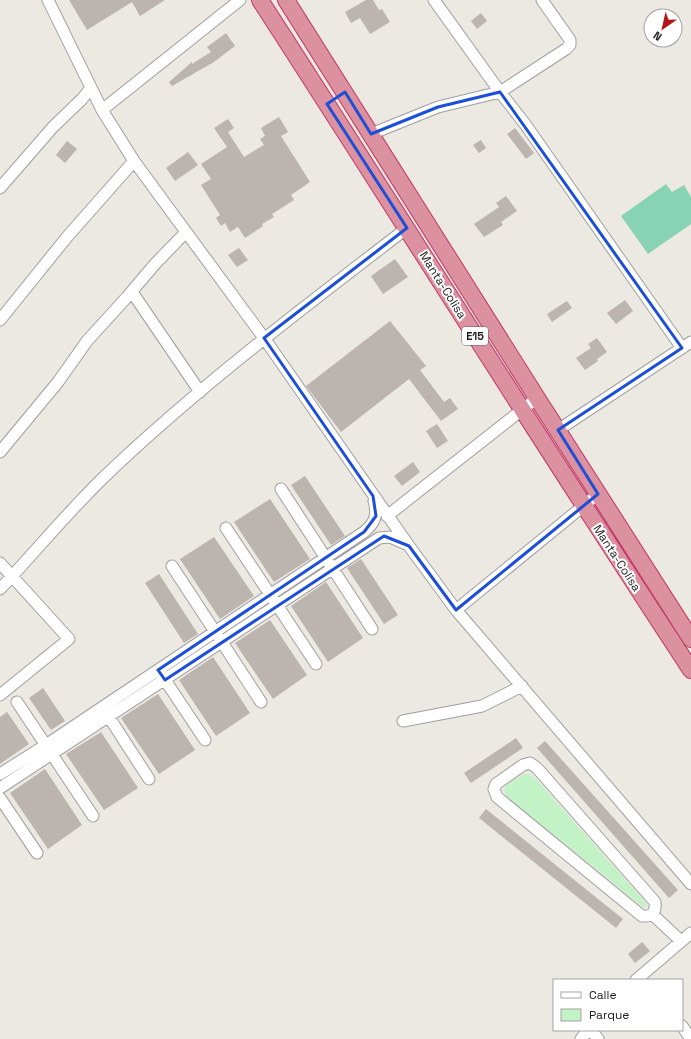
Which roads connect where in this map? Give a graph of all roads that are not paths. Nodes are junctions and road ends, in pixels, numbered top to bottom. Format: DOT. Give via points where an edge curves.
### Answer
graph roads {
  1 [pos="48,0"];
  2 [pos="240,0"];
  3 [pos="260,0"];
  4 [pos="286,0"];
  5 [pos="434,0"];
  6 [pos="542,0"];
  7 [pos="91,88"];
  8 [pos="345,92"];
  9 [pos="500,92"];
  10 [pos="327,104"];
  11 [pos="102,110"];
  12 [pos="372,134"];
  13 [pos="134,161"];
  14 [pos="0,188"];
  15 [pos="407,228"];
  16 [pos="186,232"];
  17 [pos="132,292"];
  18 [pos="0,320"];
  19 [pos="264,338"];
  20 [pos="686,345"];
  21 [pos="200,392"];
  22 [pos="537,398"];
  23 [pos="522,410"];
  24 [pos="558,430"];
  25 [pos="0,452"];
  26 [pos="281,489"];
  27 [pos="598,494"];
  28 [pos="373,496"];
  29 [pos="584,506"];
  30 [pos="387,516"];
  31 [pos="226,528"];
  32 [pos="362,534"];
  33 [pos="369,544"];
  34 [pos="409,546"];
  35 [pos="326,558"];
  36 [pos="0,563"];
  37 [pos="172,566"];
  38 [pos="332,568"];
  39 [pos="12,576"];
  40 [pos="0,589"];
  41 [pos="271,594"];
  42 [pos="277,604"];
  43 [pos="456,610"];
  44 [pos="372,629"];
  45 [pos="214,632"];
  46 [pos="691,638"];
  47 [pos="221,642"];
  48 [pos="316,664"];
  49 [pos="158,670"];
  50 [pos="691,670"];
  51 [pos="165,680"];
  52 [pos="522,686"];
  53 [pos="0,695"];
  54 [pos="17,702"];
  55 [pos="261,702"];
  56 [pos="105,712"];
  57 [pos="403,721"];
  58 [pos="205,740"];
  59 [pos="49,749"];
  60 [pos="0,774"];
  61 [pos="149,779"];
  62 [pos="0,788"];
  63 [pos="0,798"];
  64 [pos="93,816"];
  65 [pos="37,853"];
  66 [pos="691,884"];
  67 [pos="652,914"];
  68 [pos="691,933"];
  69 [pos="681,941"];
  70 [pos="643,978"];
  71 [pos="683,1027"];
  72 [pos="587,1031"];
  73 [pos="592,1031"];
  74 [pos="581,1039"];
  75 [pos="598,1039"];
  76 [pos="691,1039"];
  1 -- 7 [label="street"];
  2 -- 11 [label="street"];
  3 -- 10 [label="highway, Manta-Colisa / E15"];
  4 -- 8 [label="highway, Manta-Colisa / E15"];
  5 -- 9 [label="street"];
  6 -- 9 [label="street" via="570,40 570,45"];
  7 -- 11 [label="street"];
  7 -- 14 [label="street"];
  8 -- 10 [label="highway"];
  8 -- 12 [label="highway, Manta-Colisa / E15"];
  9 -- 12 [label="street" via="438,107"];
  9 -- 20 [label="street"];
  10 -- 15 [label="highway, Manta-Colisa / E15"];
  11 -- 13 [label="street"];
  12 -- 22 [label="highway, Manta-Colisa / E15"];
  13 -- 16 [label="street"];
  13 -- 18 [label="street" via="67,237"];
  15 -- 19 [label="street"];
  15 -- 23 [label="highway, Manta-Colisa / E15"];
  16 -- 17 [label="street"];
  16 -- 19 [label="street"];
  17 -- 21 [label="street"];
  17 -- 25 [label="street" via="87,341 58,382"];
  19 -- 21 [label="street"];
  19 -- 28 [label="street"];
  20 -- 24 [label="street"];
  21 -- 39 [label="street" via="103,478"];
  22 -- 23 [label="street"];
  22 -- 24 [label="highway, Manta-Colisa / E15"];
  23 -- 29 [label="highway, Manta-Colisa / E15"];
  23 -- 30 [label="street"];
  24 -- 27 [label="highway, Manta-Colisa / E15"];
  26 -- 35 [label="street"];
  27 -- 29 [label="street"];
  27 -- 46 [label="highway, Manta-Colisa / E15"];
  28 -- 30 [label="street"];
  28 -- 32 [label="street" via="376,516 370,527"];
  29 -- 43 [label="street"];
  29 -- 50 [label="highway, Manta-Colisa / E15"];
  30 -- 34 [label="street"];
  31 -- 41 [label="street"];
  32 -- 33 [label="street"];
  32 -- 35 [label="street"];
  33 -- 34 [label="street" via="384,536"];
  33 -- 38 [label="street"];
  34 -- 43 [label="street"];
  35 -- 38 [label="street"];
  35 -- 41 [label="street"];
  36 -- 39 [label="street"];
  37 -- 45 [label="street"];
  38 -- 42 [label="street"];
  38 -- 44 [label="street"];
  39 -- 40 [label="street"];
  39 -- 53 [label="street" via="69,639"];
  41 -- 42 [label="street"];
  41 -- 45 [label="street"];
  42 -- 47 [label="street"];
  42 -- 48 [label="street"];
  43 -- 52 [label="street"];
  45 -- 47 [label="street"];
  45 -- 49 [label="street"];
  47 -- 51 [label="street"];
  47 -- 55 [label="street"];
  49 -- 51 [label="street"];
  49 -- 56 [label="street"];
  51 -- 56 [label="street"];
  51 -- 58 [label="street"];
  52 -- 57 [label="street" via="482,706"];
  52 -- 66 [label="street"];
  54 -- 59 [label="street"];
  56 -- 59 [label="street"];
  56 -- 61 [label="street"];
  59 -- 60 [label="street"];
  59 -- 62 [label="street"];
  59 -- 64 [label="street"];
  63 -- 65 [label="street"];
  67 -- 67 [label="street" via="656,908 655,902 535,766 530,763 523,765 496,784 495,794 500,800 642,916"];
  67 -- 69 [label="street"];
  68 -- 69 [label="street"];
  69 -- 70 [label="street"];
  71 -- 76 [label="street"];
  72 -- 74 [label="street"];
  73 -- 75 [label="street"];
}
